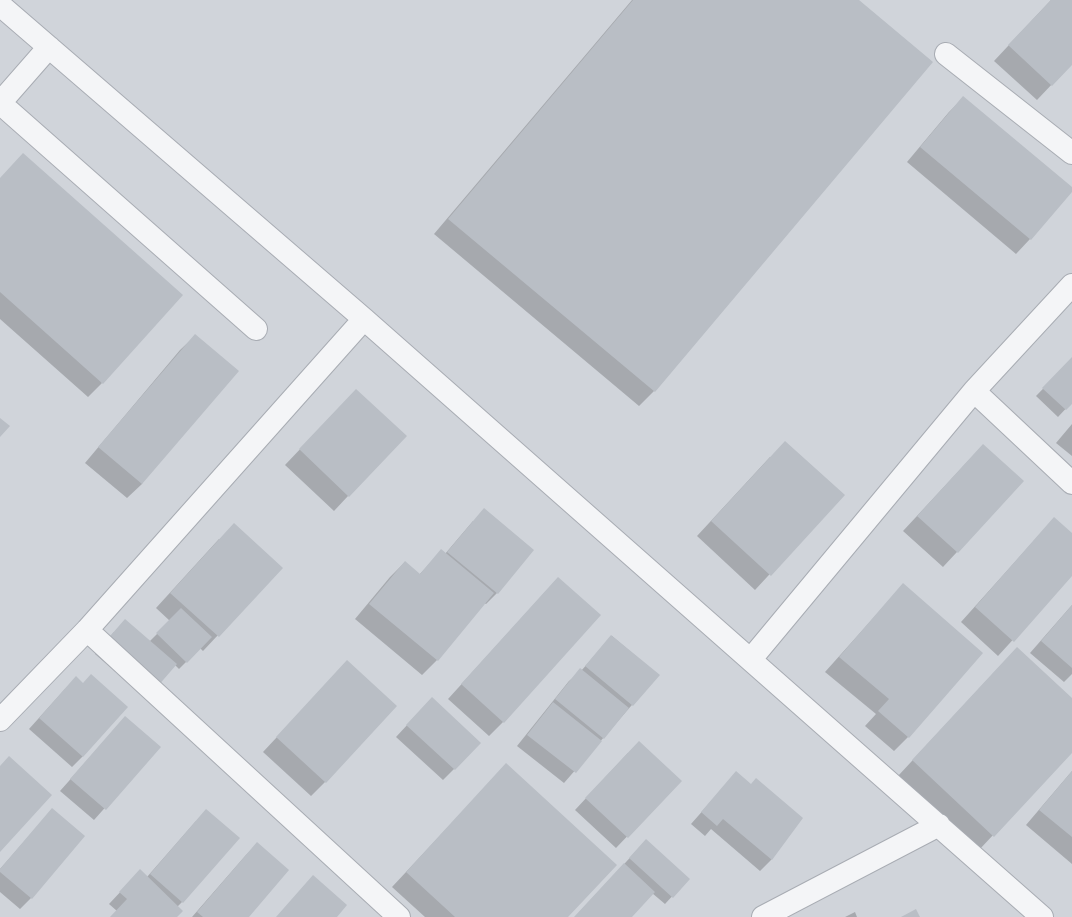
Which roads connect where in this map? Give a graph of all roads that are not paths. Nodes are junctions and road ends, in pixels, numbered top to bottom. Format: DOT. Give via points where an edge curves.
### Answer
graph roads {
  1 [pos="0,5"];
  2 [pos="49,47"];
  3 [pos="946,54"];
  4 [pos="0,103"];
  5 [pos="1072,153"];
  6 [pos="1072,285"];
  7 [pos="364,319"];
  8 [pos="256,329"];
  9 [pos="974,392"];
  10 [pos="1072,483"];
  11 [pos="87,630"];
  12 [pos="751,659"];
  13 [pos="0,720"];
  14 [pos="939,825"];
  15 [pos="399,917"];
  16 [pos="763,917"];
  17 [pos="1042,917"];
  1 -- 2 [label="street"];
  2 -- 4 [label="street"];
  2 -- 7 [label="street"];
  3 -- 5 [label="street"];
  4 -- 8 [label="street"];
  6 -- 9 [label="street"];
  7 -- 11 [label="street"];
  7 -- 12 [label="street"];
  9 -- 10 [label="street"];
  9 -- 12 [label="street"];
  11 -- 13 [label="street"];
  11 -- 15 [label="street"];
  12 -- 14 [label="street"];
  14 -- 16 [label="street"];
  14 -- 17 [label="street"];
}
